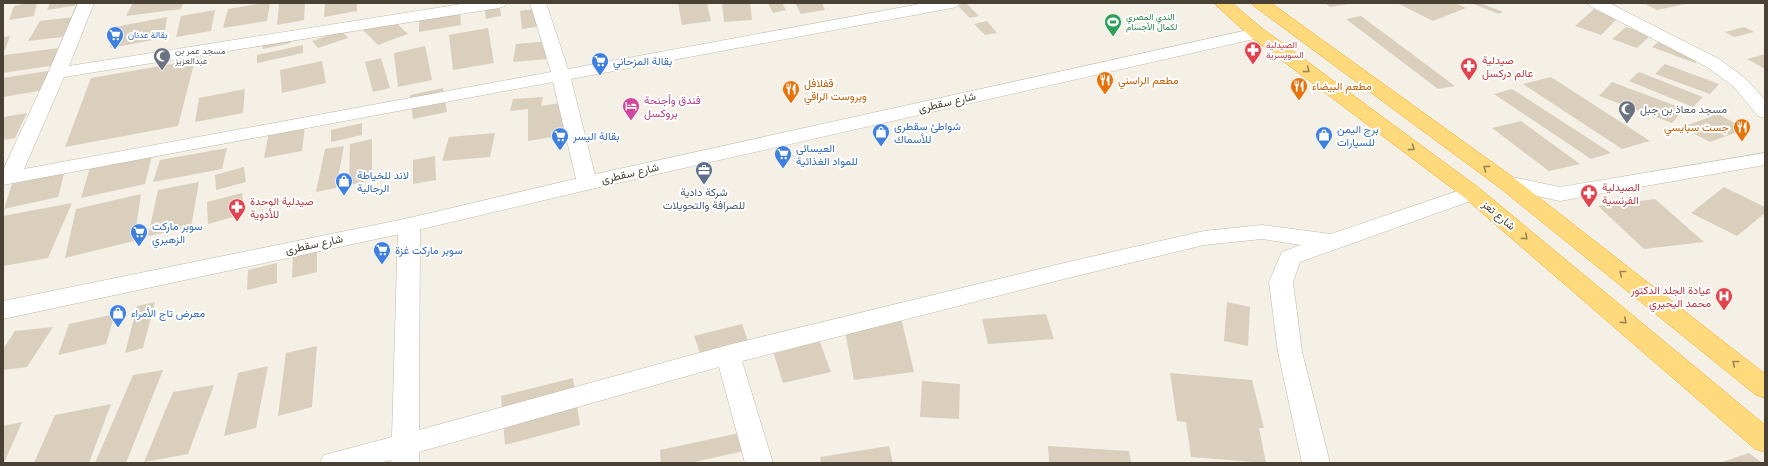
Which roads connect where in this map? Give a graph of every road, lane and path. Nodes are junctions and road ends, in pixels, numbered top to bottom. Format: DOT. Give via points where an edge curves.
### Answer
graph roads {
  1 [pos="86,3"];
  2 [pos="499,3"];
  3 [pos="538,3"];
  4 [pos="952,3"];
  5 [pos="1222,3"];
  6 [pos="1260,3"];
  7 [pos="1596,3"];
  8 [pos="1290,26"];
  9 [pos="1257,33"];
  10 [pos="57,74"];
  11 [pos="561,76"];
  12 [pos="1765,112"];
  13 [pos="1765,159"];
  14 [pos="6,178"];
  15 [pos="587,183"];
  16 [pos="1507,183"];
  17 [pos="1472,193"];
  18 [pos="1560,194"];
  19 [pos="1551,217"];
  20 [pos="408,225"];
  21 [pos="1332,242"];
  22 [pos="3,310"];
  23 [pos="728,355"];
  24 [pos="1765,388"];
  25 [pos="1765,440"];
  26 [pos="405,454"];
  27 [pos="334,463"];
  28 [pos="759,463"];
  29 [pos="1316,463"];
  1 -- 10 [label="street"];
  2 -- 10 [label="street"];
  3 -- 11 [label="street"];
  4 -- 11 [label="street"];
  5 -- 9 [label="highway, شارع تعز"];
  6 -- 8 [label="highway"];
  7 -- 12 [label="street" via="1713,63 1740,83"];
  8 -- 9 [label="highway"];
  16 -- 8 [label="highway, one-way"];
  9 -- 15 [label="street, شارع سقطرى"];
  9 -- 17 [label="highway, شارع تعز, one-way"];
  10 -- 14 [label="street"];
  11 -- 14 [label="street"];
  11 -- 15 [label="street"];
  13 -- 18 [label="street"];
  15 -- 20 [label="street, شارع سقطرى"];
  16 -- 18 [label="street"];
  16 -- 19 [label="highway"];
  17 -- 21 [label="street"];
  17 -- 25 [label="highway, شارع تعز, one-way"];
  18 -- 19 [label="street"];
  24 -- 19 [label="highway, one-way"];
  20 -- 22 [label="street, شارع سقطرى"];
  20 -- 26 [label="street"];
  21 -- 23 [label="street" via="1262,232 1204,238"];
  21 -- 29 [label="street" via="1290,257 1281,282 1290,352"];
  23 -- 26 [label="street"];
  23 -- 28 [label="street"];
  26 -- 27 [label="street"];
}
